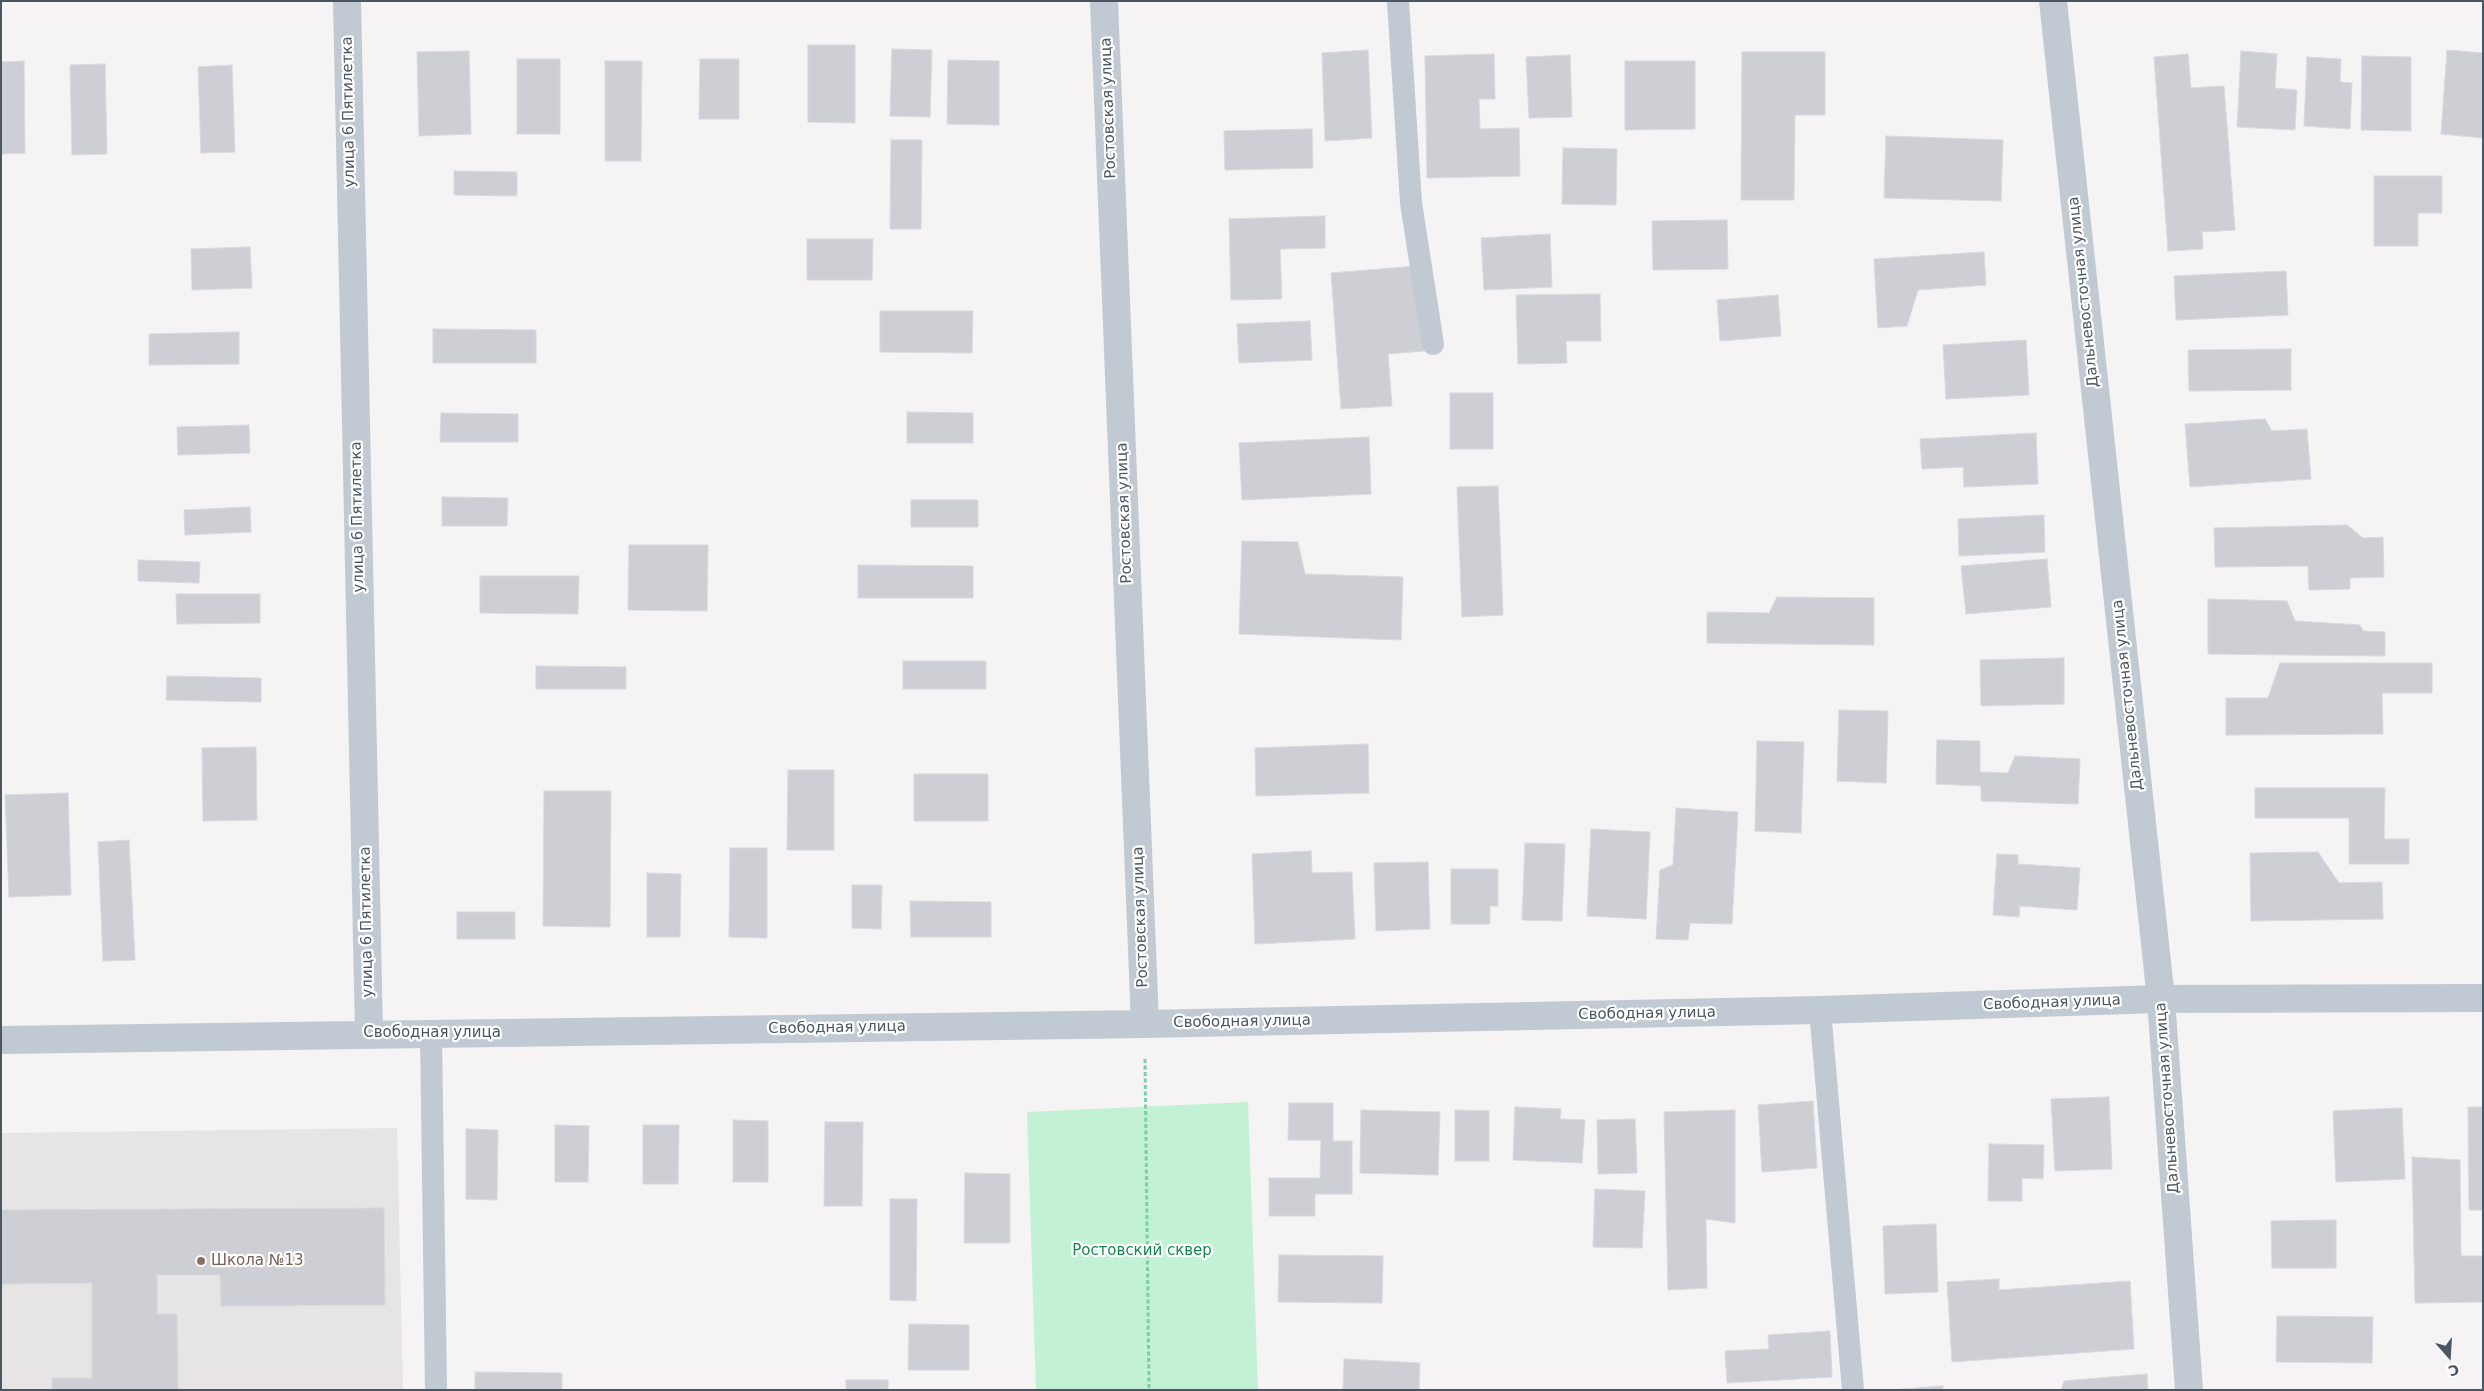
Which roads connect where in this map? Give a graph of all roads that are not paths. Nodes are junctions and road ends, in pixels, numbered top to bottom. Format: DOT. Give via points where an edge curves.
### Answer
graph roads {
  1 [pos="347,1"];
  2 [pos="1104,1"];
  3 [pos="1398,1"];
  4 [pos="2053,1"];
  5 [pos="1433,344"];
  6 [pos="2483,998"];
  7 [pos="2162,999"];
  8 [pos="1820,1010"];
  9 [pos="1145,1024"];
  10 [pos="369,1033"];
  11 [pos="431,1033"];
  12 [pos="1,1040"];
  13 [pos="436,1390"];
  14 [pos="1853,1390"];
  15 [pos="2189,1390"];
  1 -- 10 [label="street, улица 6 Пятилетка"];
  2 -- 9 [label="street, Ростовская улица"];
  3 -- 5 [label="lane" via="1411,203"];
  4 -- 7 [label="street, Дальневосточная улица"];
  6 -- 7 [label="street, Свободная улица"];
  7 -- 8 [label="street, Свободная улица"];
  7 -- 15 [label="street, Дальневосточная улица"];
  8 -- 9 [label="street, Свободная улица"];
  8 -- 14 [label="lane"];
  9 -- 11 [label="street, Свободная улица"];
  10 -- 11 [label="street, Свободная улица"];
  10 -- 12 [label="street, Свободная улица"];
  11 -- 13 [label="lane"];
}
